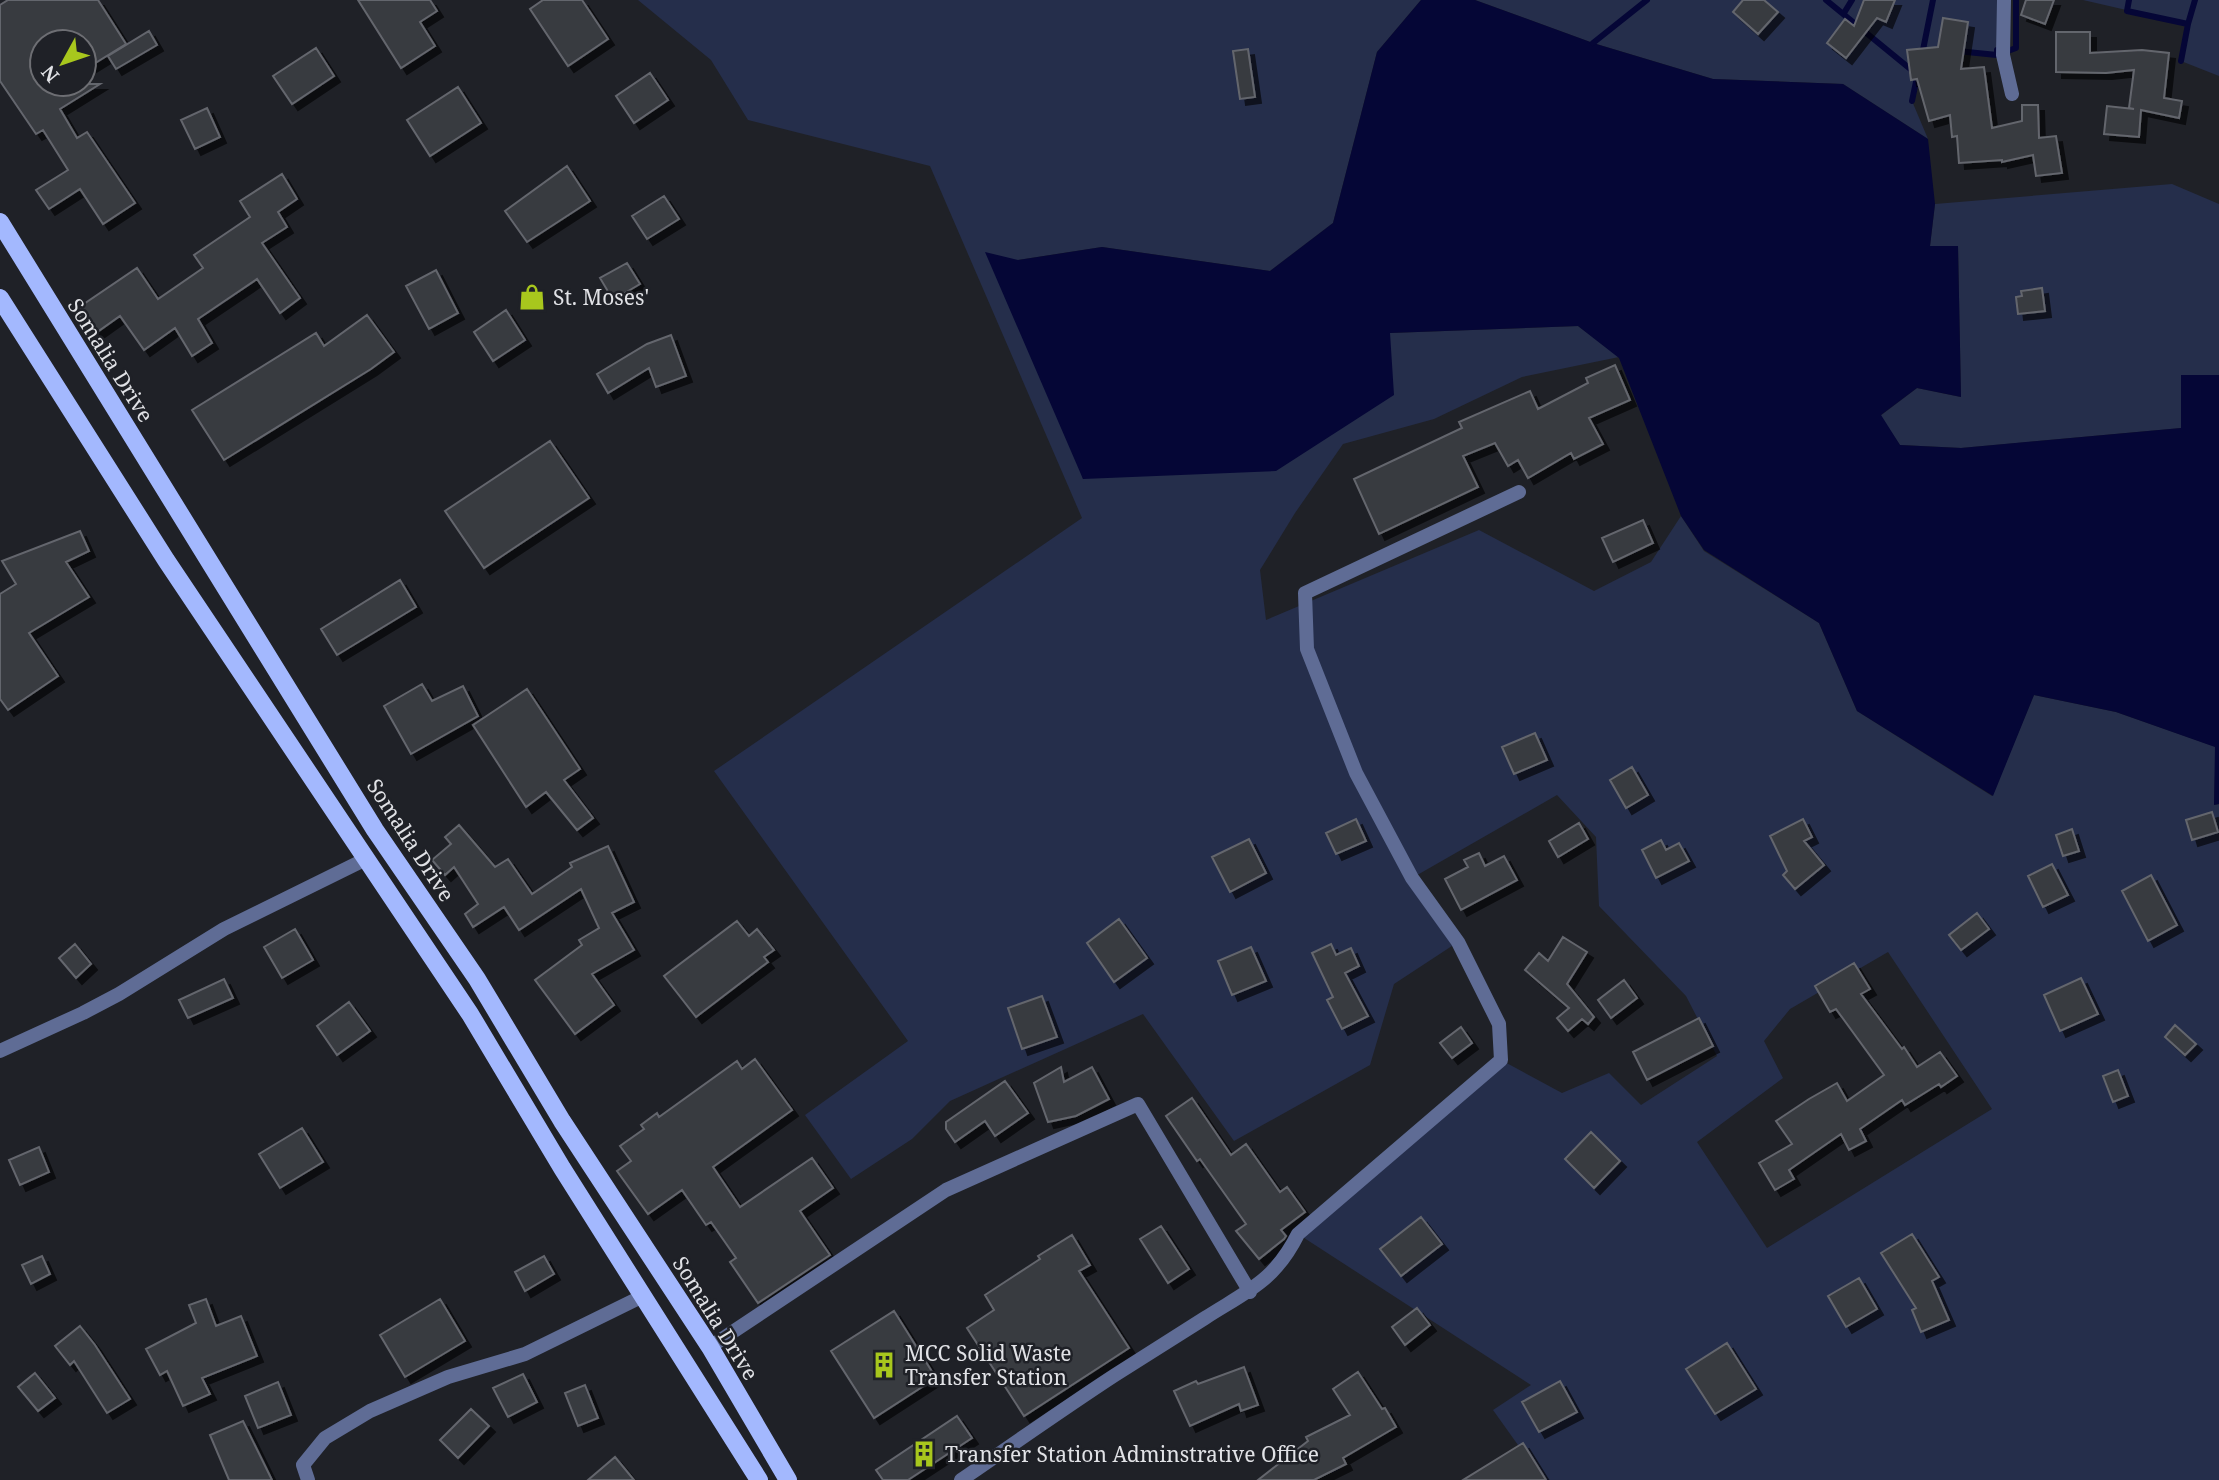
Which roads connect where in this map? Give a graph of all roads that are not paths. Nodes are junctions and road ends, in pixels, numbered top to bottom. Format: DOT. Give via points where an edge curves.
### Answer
graph roads {
  1 [pos="2004,0"];
  2 [pos="2012,94"];
  3 [pos="0,222"];
  4 [pos="0,298"];
  5 [pos="1518,492"];
  6 [pos="366,859"];
  7 [pos="0,1051"];
  8 [pos="1250,1292"];
  9 [pos="643,1296"];
  10 [pos="710,1347"];
  11 [pos="308,1480"];
  12 [pos="760,1480"];
  13 [pos="788,1480"];
  14 [pos="961,1480"];
  1 -- 2 [label="street" via="2003,55"];
  3 -- 10 [label="main road, Somalia Drive" via="375,831 477,979 562,1121"];
  4 -- 6 [label="main road" via="166,560"];
  5 -- 8 [label="street" via="1305,593 1307,649 1356,773 1412,878 1458,942 1499,1024 1501,1060 1298,1234 1289,1253"];
  6 -- 7 [label="street" via="224,929 83,1013"];
  6 -- 9 [label="main road" via="470,1014"];
  8 -- 10 [label="street" via="1138,1104 946,1190"];
  8 -- 14 [label="street" via="1103,1383"];
  9 -- 11 [label="street" via="526,1354 448,1377 370,1411 325,1438 303,1465"];
  9 -- 12 [label="main road"];
  10 -- 13 [label="main road, Somalia Drive"];
}
